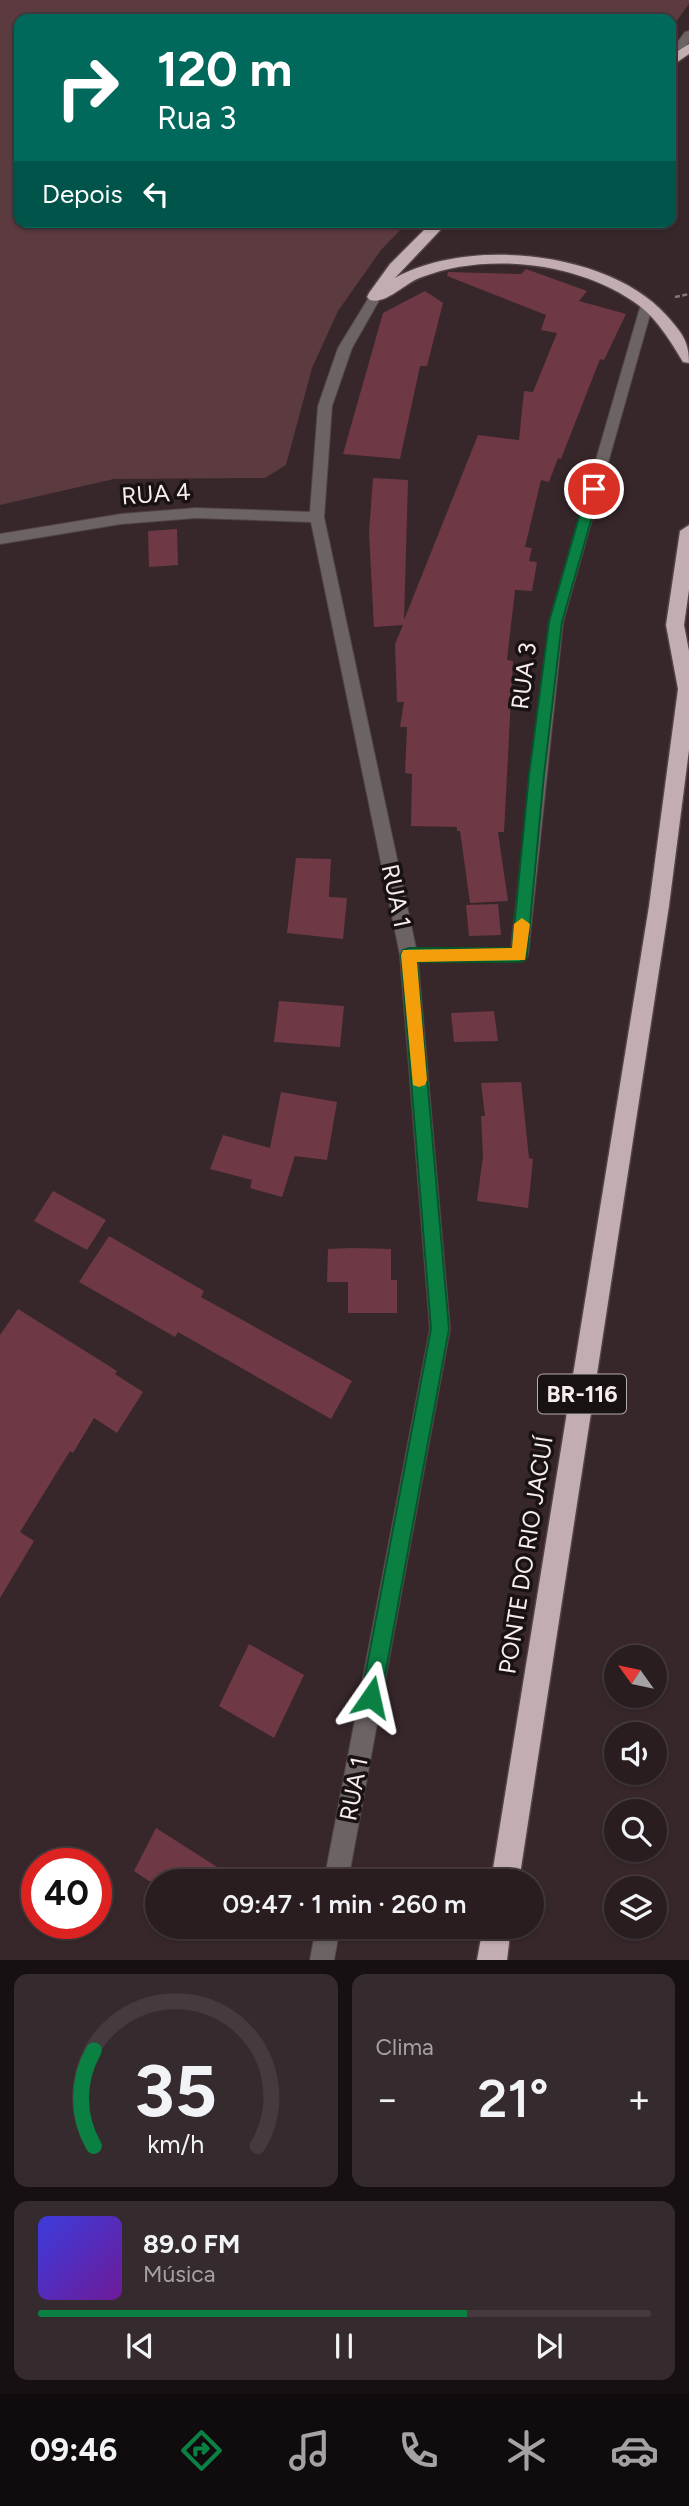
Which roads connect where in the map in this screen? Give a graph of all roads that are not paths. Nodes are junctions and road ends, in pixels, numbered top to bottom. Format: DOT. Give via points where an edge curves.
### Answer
graph roads {
  1 [pos="689,34"];
  2 [pos="676,52"];
  3 [pos="435,228"];
  4 [pos="375,297"];
  5 [pos="647,304"];
  6 [pos="689,358"];
  7 [pos="317,517"];
  8 [pos="689,531"];
  9 [pos="0,540"];
  10 [pos="688,683"];
  11 [pos="409,955"];
  12 [pos="339,1869"];
  13 [pos="507,1869"];
  14 [pos="326,1939"];
  15 [pos="495,1939"];
  16 [pos="322,1960"];
  17 [pos="492,1960"];
  1 -- 2 [label="street"];
  3 -- 4 [label="highway" via="395,267"];
  4 -- 5 [label="highway" via="415,274 439,267 509,261 579,270"];
  4 -- 7 [label="street, RUA 1" via="345,348 325,406"];
  5 -- 6 [label="highway" via="673,331"];
  5 -- 11 [label="street, RUA 3" via="556,622 519,955"];
  7 -- 9 [label="street, RUA 4" via="184,514 121,519"];
  7 -- 11 [label="street, RUA 1"];
  8 -- 10 [label="highway" via="675,625"];
  10 -- 13 [label="highway, PONTE DO RIO JACUÍ / BR-116" via="659,906"];
  11 -- 12 [label="street, RUA 1" via="440,1329"];
  14 -- 16 [label="street"];
  15 -- 17 [label="highway"];
}
